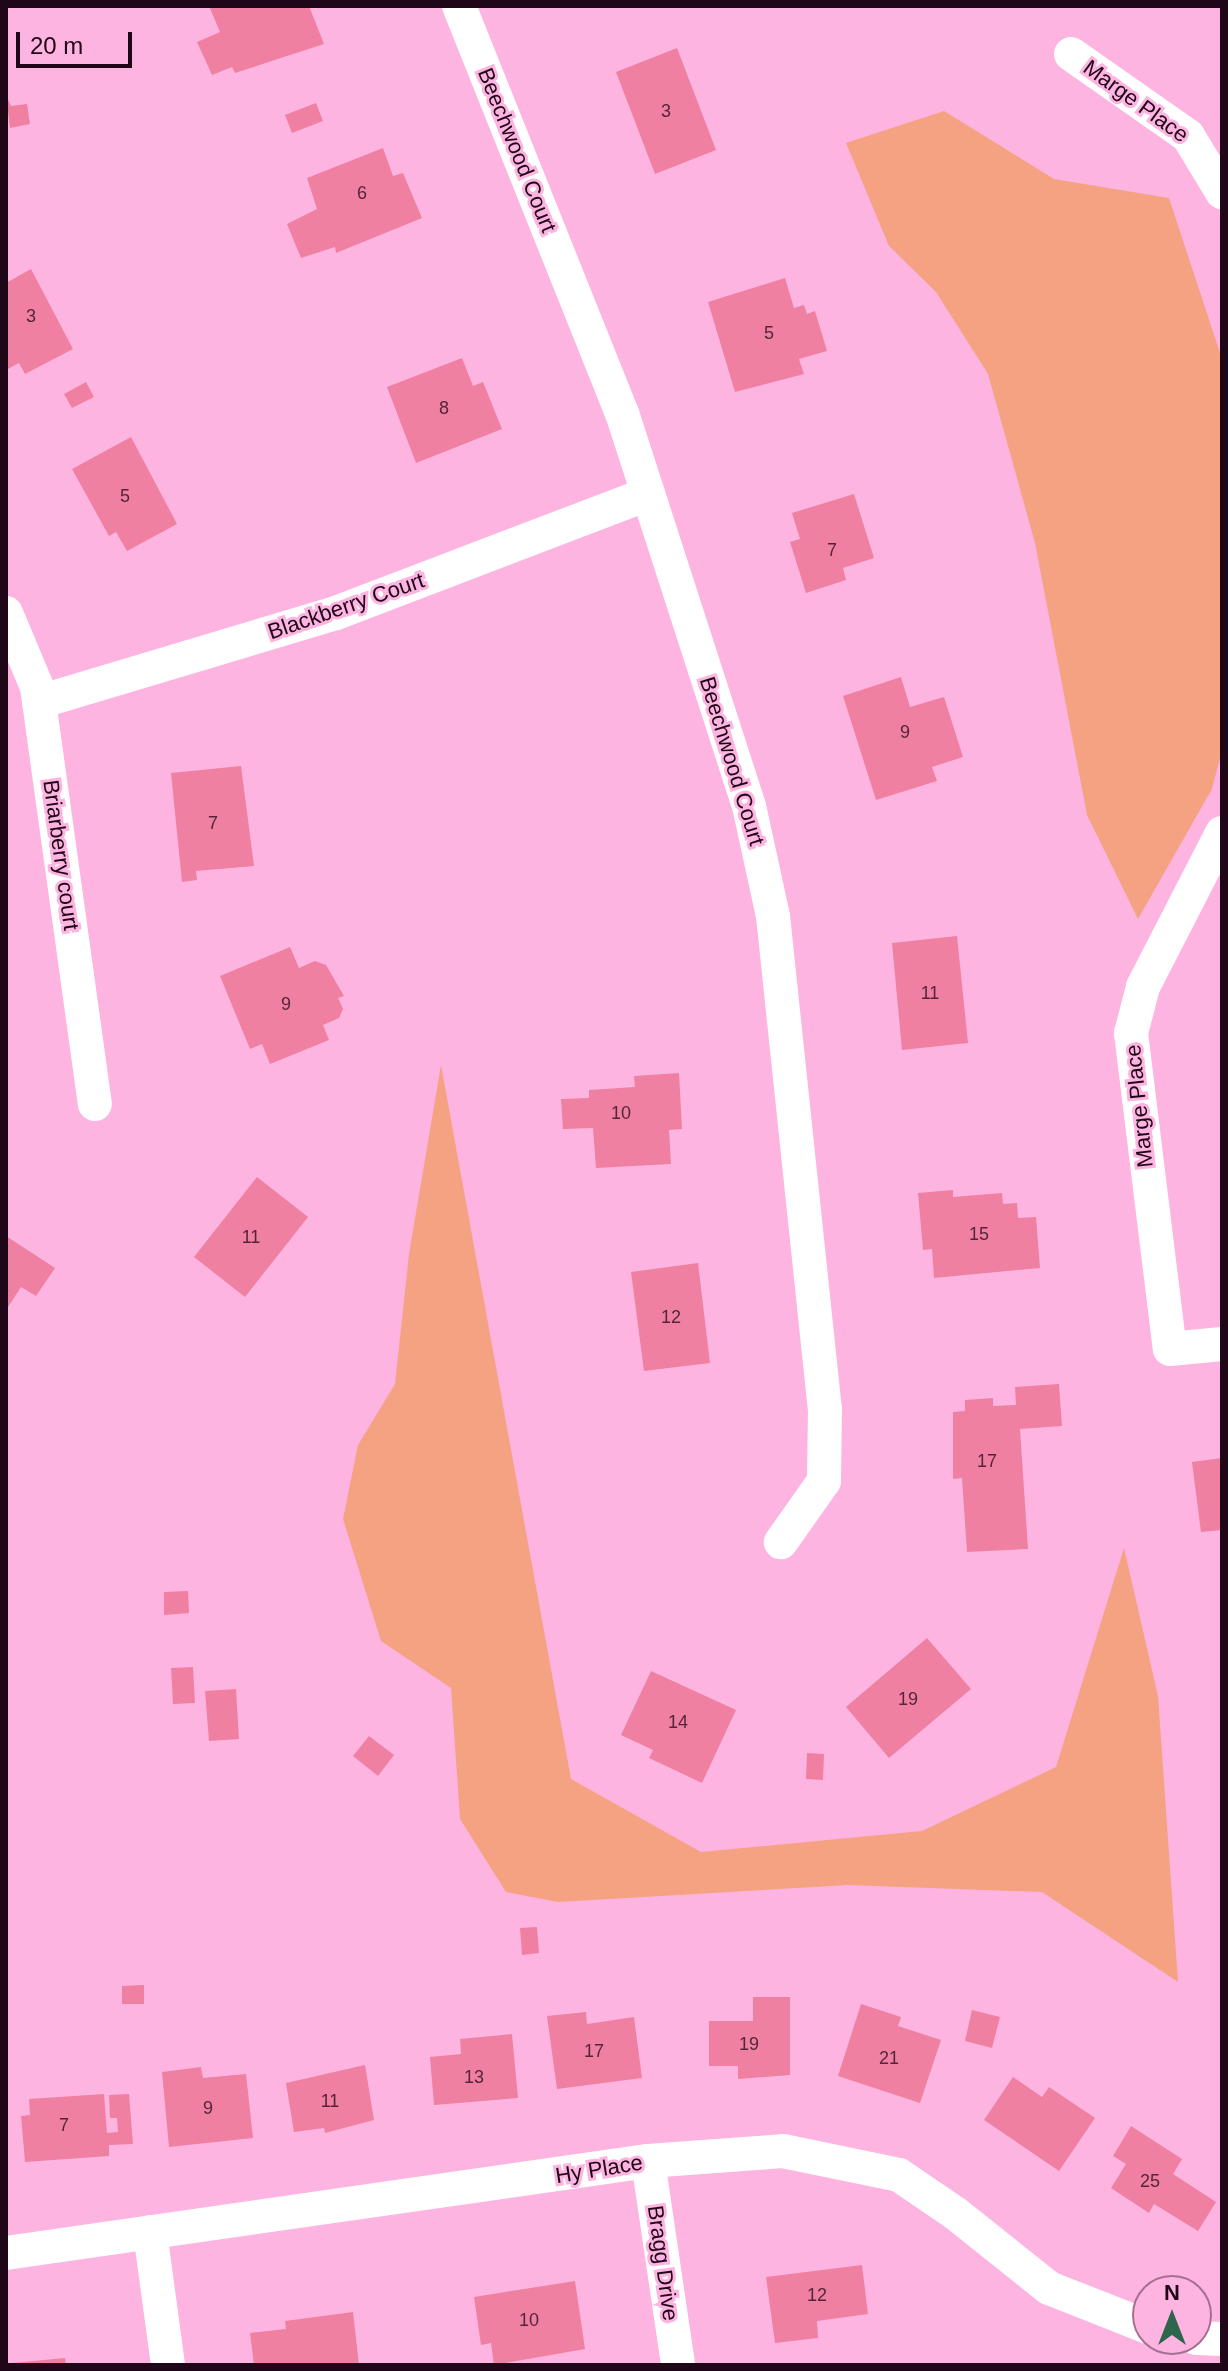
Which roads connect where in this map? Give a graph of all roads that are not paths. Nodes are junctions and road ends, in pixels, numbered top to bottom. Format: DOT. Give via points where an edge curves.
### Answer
graph roads {
  1 [pos="459,6"];
  2 [pos="1071,54"];
  3 [pos="1222,192"];
  4 [pos="648,494"];
  5 [pos="6,613"];
  6 [pos="39,702"];
  7 [pos="1222,833"];
  8 [pos="95,1104"];
  9 [pos="1222,1344"];
  10 [pos="781,1542"];
  11 [pos="648,2161"];
  12 [pos="150,2232"];
  13 [pos="6,2253"];
  14 [pos="1132,2321"];
  15 [pos="168,2365"];
  16 [pos="678,2365"];
  1 -- 4 [label="street, Beechwood Court" via="622,413"];
  2 -- 3 [label="street, Marge Place" via="1188,136"];
  4 -- 6 [label="street, Blackberry Court" via="336,613"];
  4 -- 10 [label="street, Beechwood Court" via="749,806 773,916 825,1408 824,1481"];
  5 -- 6 [label="street, Briarberry court"];
  6 -- 8 [label="street, Briarberry court"];
  7 -- 9 [label="street, Marge Place" via="1143,987 1131,1033 1170,1349"];
  11 -- 12 [label="street, Hy Place"];
  11 -- 14 [label="street, Hy Place" via="783,2151 899,2175 1049,2288"];
  11 -- 16 [label="street, Bragg Drive"];
  12 -- 13 [label="street, Hy Place"];
  12 -- 15 [label="street"];
}
